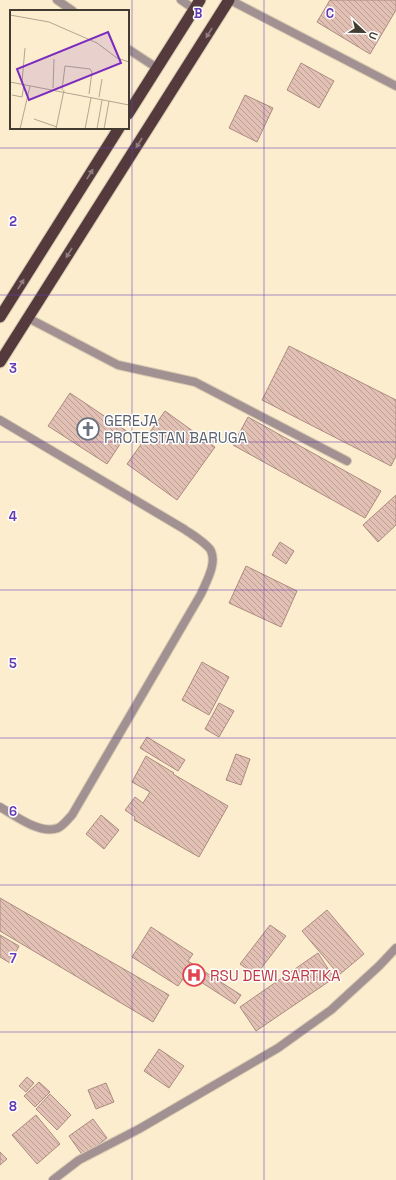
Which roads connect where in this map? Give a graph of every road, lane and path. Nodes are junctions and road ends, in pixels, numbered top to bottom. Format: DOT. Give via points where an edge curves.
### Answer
graph roads {
  1 [pos="57,0"];
  2 [pos="181,0"];
  3 [pos="230,0"];
  4 [pos="197,4"];
  5 [pos="72,10"];
  6 [pos="129,50"];
  7 [pos="157,68"];
  8 [pos="396,86"];
  9 [pos="129,112"];
  10 [pos="118,129"];
  11 [pos="0,317"];
  12 [pos="28,318"];
  13 [pos="0,362"];
  14 [pos="0,420"];
  15 [pos="346,461"];
  16 [pos="0,807"];
  17 [pos="396,948"];
  18 [pos="53,1180"];
  1 -- 5 [label="street"];
  2 -- 4 [label="street"];
  3 -- 8 [label="street"];
  3 -- 12 [label="highway, one-way"];
  4 -- 7 [label="highway"];
  6 -- 7 [label="street"];
  7 -- 9 [label="highway"];
  11 -- 10 [label="highway, one-way"];
  12 -- 13 [label="highway"];
  12 -- 15 [label="street" via="118,365 195,382"];
  14 -- 16 [label="street" via="184,529 211,551 212,568 201,594 66,822 58,828 49,830 32,826"];
  17 -- 18 [label="street" via="331,1010 278,1048 139,1129 79,1160"];
}
